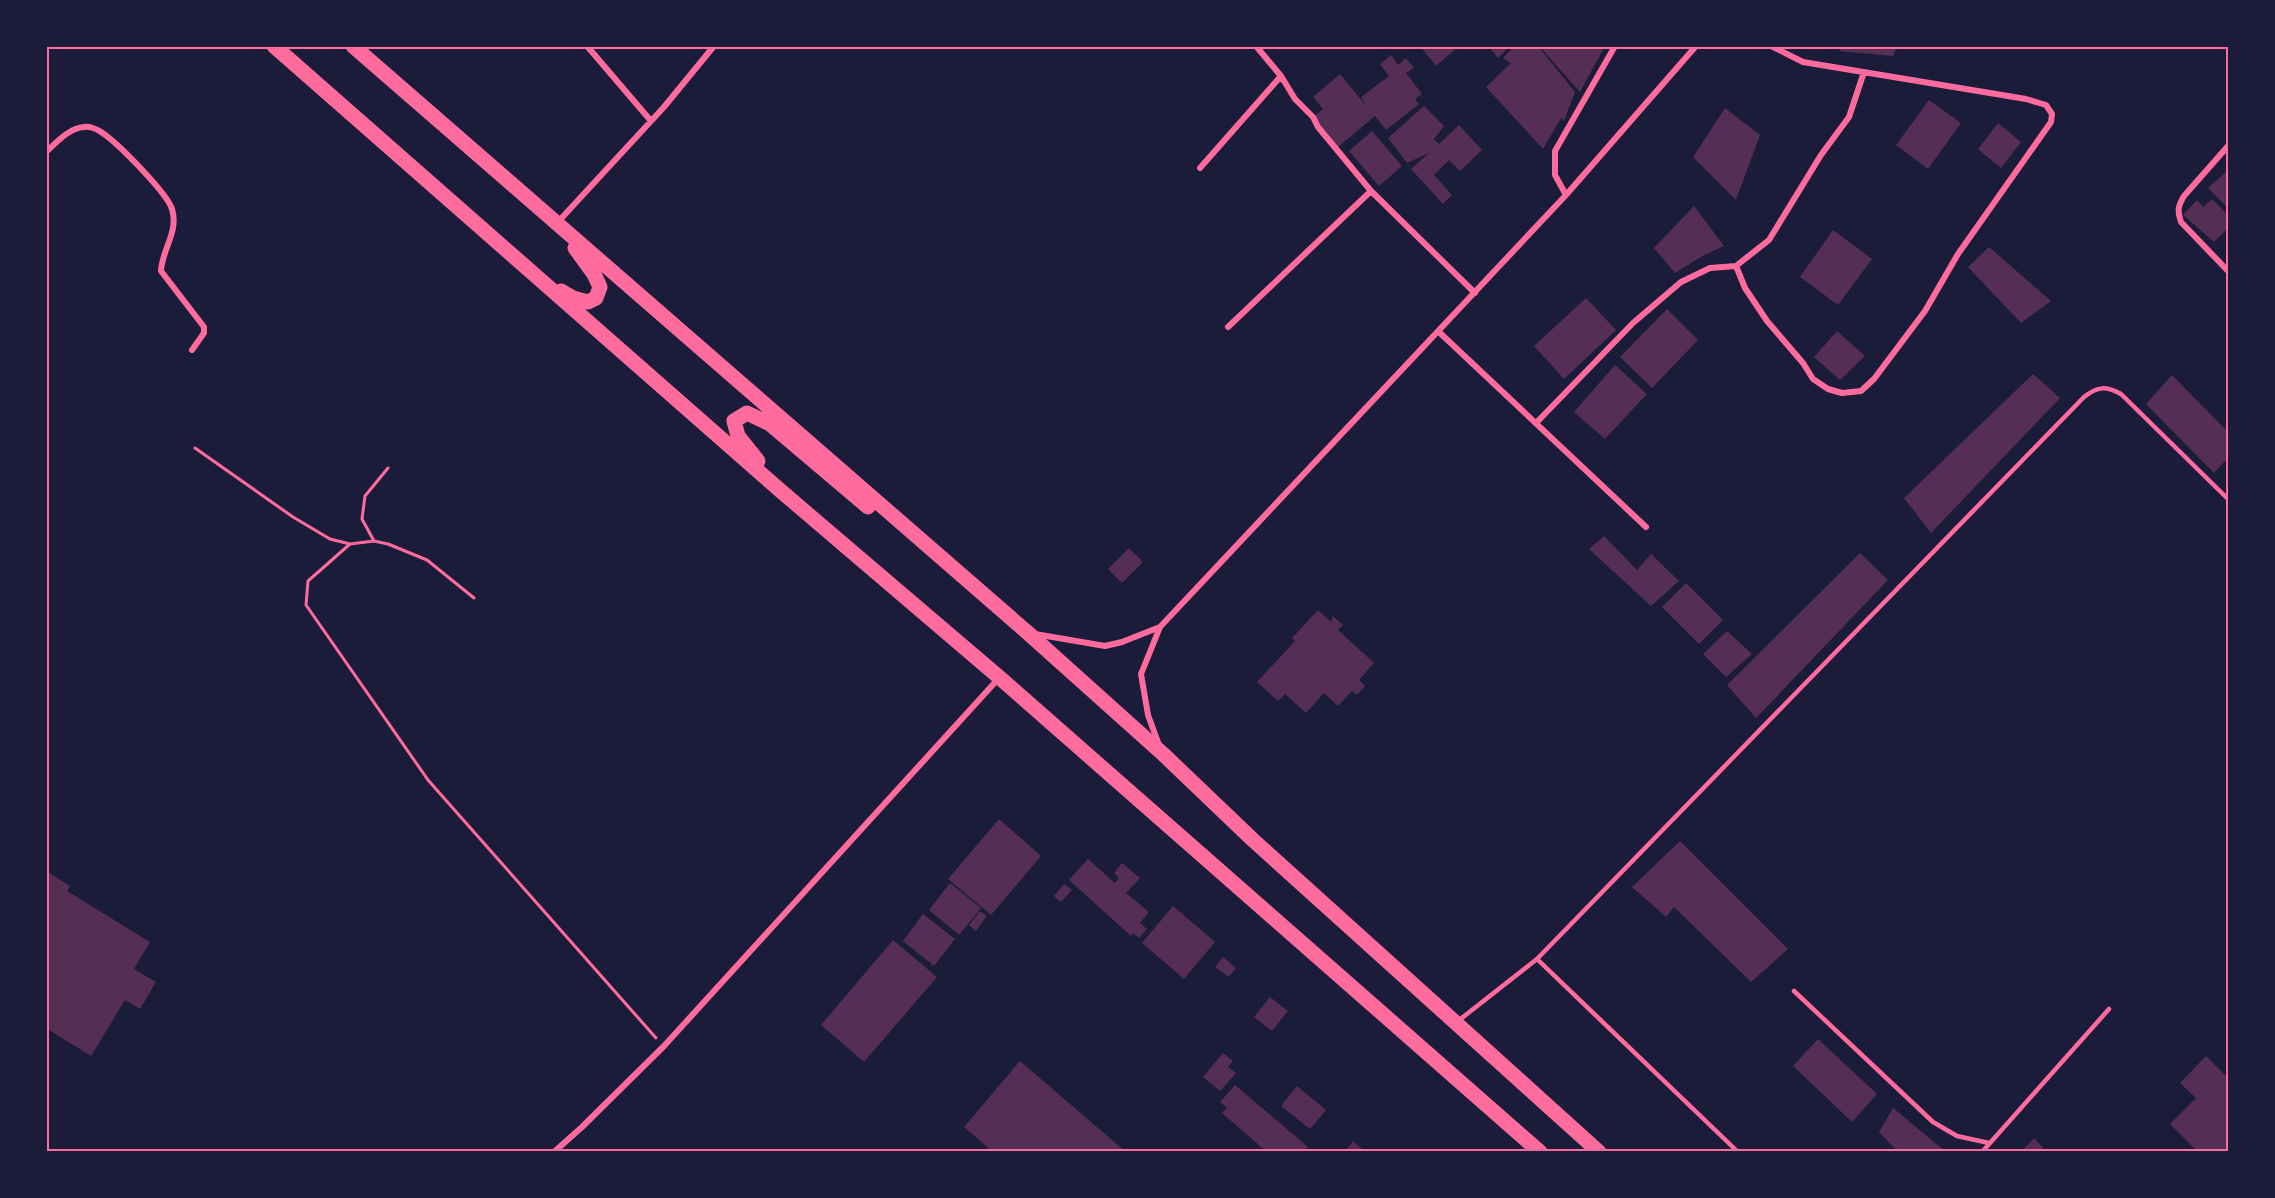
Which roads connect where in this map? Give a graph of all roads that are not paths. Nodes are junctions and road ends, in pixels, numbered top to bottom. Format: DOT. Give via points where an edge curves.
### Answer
graph roads {
  1 [pos="274,46"];
  2 [pos="353,46"];
  3 [pos="587,46"];
  4 [pos="714,46"];
  5 [pos="1256,46"];
  6 [pos="1615,46"];
  7 [pos="1696,46"];
  8 [pos="1771,46"];
  9 [pos="1864,72"];
  10 [pos="1281,76"];
  11 [pos="651,121"];
  12 [pos="2229,146"];
  13 [pos="46,152"];
  14 [pos="1200,168"];
  15 [pos="1371,191"];
  16 [pos="1566,195"];
  17 [pos="557,223"];
  18 [pos="1736,266"];
  19 [pos="2229,271"];
  20 [pos="538,277"];
  21 [pos="1475,292"];
  22 [pos="1228,327"];
  23 [pos="1439,332"];
  24 [pos="192,350"];
  25 [pos="1536,423"];
  26 [pos="782,492"];
  27 [pos="2229,499"];
  28 [pos="1646,527"];
  29 [pos="1160,627"];
  30 [pos="1028,633"];
  31 [pos="1000,678"];
  32 [pos="1163,754"];
  33 [pos="1537,959"];
  34 [pos="1794,991"];
  35 [pos="2109,1010"];
  36 [pos="1456,1023"];
  37 [pos="1989,1143"];
  38 [pos="554,1152"];
  39 [pos="1540,1152"];
  40 [pos="1599,1152"];
  41 [pos="1738,1152"];
  42 [pos="1982,1152"];
  1 -- 20 [label="highway"];
  2 -- 17 [label="highway"];
  3 -- 11 [label="street"];
  4 -- 11 [label="street"];
  5 -- 10 [label="street"];
  6 -- 16 [label="street" via="1555,151 1556,175"];
  7 -- 16 [label="street"];
  8 -- 9 [label="street" via="1803,62"];
  9 -- 18 [label="street" via="1849,117 1769,240"];
  9 -- 18 [label="street" via="2026,99 2046,105 2052,114 2051,122 1958,254 1925,311 1861,392 1842,393 1814,379 1767,321"];
  10 -- 14 [label="street"];
  10 -- 15 [label="street" via="1295,99"];
  11 -- 17 [label="street"];
  12 -- 19 [label="street" via="2178,206 2181,222"];
  13 -- 24 [label="street" via="75,129 85,126 99,130 166,196 175,225 161,271 204,327"];
  15 -- 21 [label="street"];
  15 -- 22 [label="street"];
  16 -- 21 [label="street"];
  17 -- 20 [label="highway" via="600,287 596,298 588,302 573,298"];
  17 -- 30 [label="highway"];
  18 -- 25 [label="street" via="1710,268 1681,282 1633,323"];
  20 -- 26 [label="highway"];
  21 -- 23 [label="street"];
  23 -- 25 [label="street"];
  23 -- 29 [label="street"];
  25 -- 28 [label="street"];
  26 -- 30 [label="highway" via="738,436 734,421 747,413 777,430"];
  26 -- 31 [label="highway"];
  27 -- 33 [label="lane" via="2121,394 2102,387 2093,390"];
  29 -- 30 [label="street" via="1105,646"];
  29 -- 32 [label="street" via="1141,674 1148,715"];
  30 -- 32 [label="highway"];
  31 -- 38 [label="street" via="664,1046"];
  31 -- 39 [label="highway"];
  32 -- 36 [label="highway"];
  33 -- 36 [label="lane"];
  33 -- 41 [label="lane"];
  34 -- 37 [label="lane" via="1933,1122 1957,1136"];
  35 -- 37 [label="lane"];
  36 -- 40 [label="highway"];
  37 -- 42 [label="lane"];
}
